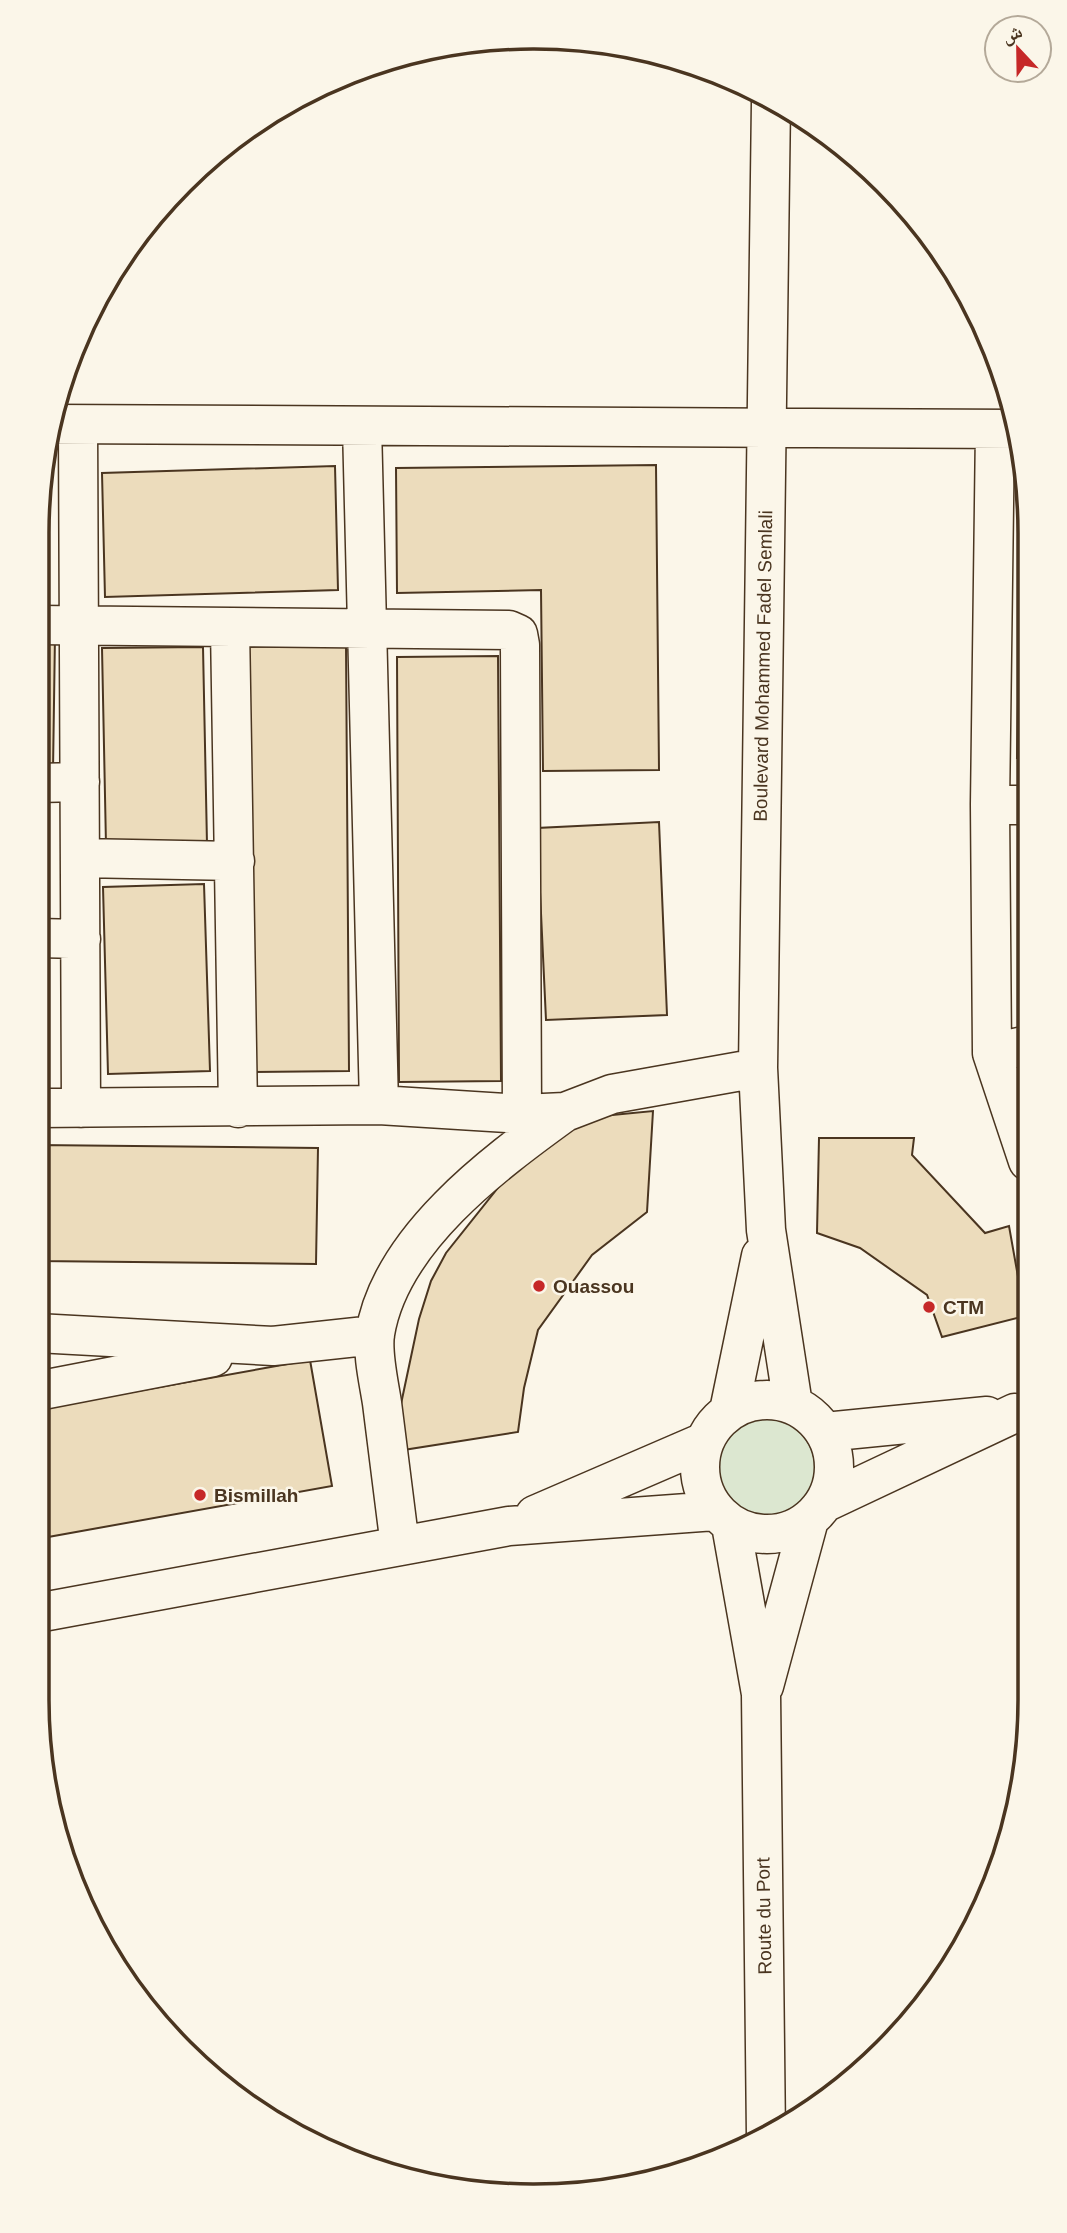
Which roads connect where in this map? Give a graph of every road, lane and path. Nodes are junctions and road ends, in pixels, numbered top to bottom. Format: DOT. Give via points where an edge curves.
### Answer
graph roads {
  1 [pos="771,111"];
  2 [pos="64,425"];
  3 [pos="362,426"];
  4 [pos="766,428"];
  5 [pos="1005,429"];
  6 [pos="1010,623"];
  7 [pos="49,625"];
  8 [pos="80,625"];
  9 [pos="230,627"];
  10 [pos="366,628"];
  11 [pos="80,782"];
  12 [pos="49,783"];
  13 [pos="990,805"];
  14 [pos="1018,805"];
  15 [pos="80,858"];
  16 [pos="235,861"];
  17 [pos="49,938"];
  18 [pos="81,939"];
  19 [pos="1010,1049"];
  20 [pos="758,1068"];
  21 [pos="1018,1099"];
  22 [pos="379,1105"];
  23 [pos="49,1108"];
  24 [pos="81,1108"];
  25 [pos="238,1108"];
  26 [pos="565,1112"];
  27 [pos="522,1114"];
  28 [pos="766,1230"];
  29 [pos="49,1334"];
  30 [pos="375,1335"];
  31 [pos="274,1346"];
  32 [pos="49,1389"];
  33 [pos="793,1405"];
  34 [pos="729,1411"];
  35 [pos="1018,1411"];
  36 [pos="1018,1413"];
  37 [pos="825,1432"];
  38 [pos="704,1442"];
  39 [pos="817,1512"];
  40 [pos="723,1518"];
  41 [pos="509,1526"];
  42 [pos="400,1546"];
  43 [pos="49,1611"];
  44 [pos="761,1694"];
  45 [pos="766,2124"];
  1 -- 4 [label="street, Boulevard Mohammed Fadel Semlali"];
  2 -- 3 [label="street"];
  2 -- 8 [label="street"];
  3 -- 4 [label="street"];
  3 -- 10 [label="street"];
  4 -- 5 [label="street"];
  4 -- 20 [label="street, Boulevard Mohammed Fadel Semlali"];
  5 -- 6 [label="street"];
  6 -- 13 [label="street"];
  7 -- 8 [label="street"];
  8 -- 9 [label="street"];
  8 -- 11 [label="street"];
  9 -- 10 [label="street"];
  9 -- 16 [label="street"];
  10 -- 22 [label="street"];
  10 -- 27 [label="street" via="509,630 518,634"];
  11 -- 12 [label="street"];
  11 -- 15 [label="street"];
  13 -- 14 [label="street"];
  13 -- 19 [label="street"];
  15 -- 16 [label="street"];
  15 -- 18 [label="street"];
  16 -- 25 [label="street"];
  17 -- 18 [label="street"];
  18 -- 24 [label="street"];
  19 -- 21 [label="street"];
  20 -- 26 [label="street" via="612,1094"];
  20 -- 28 [label="street, Boulevard Mohammed Fadel Semlali"];
  22 -- 25 [label="street"];
  22 -- 27 [label="street"];
  23 -- 24 [label="street"];
  24 -- 25 [label="street"];
  26 -- 27 [label="street"];
  26 -- 30 [label="street" via="457,1197 419,1242 390,1287"];
  28 -- 33 [label="street, Boulevard Mohammed Fadel Semlali"];
  28 -- 34 [label="street, Boulevard Mohammed Fadel Semlali"];
  29 -- 31 [label="street"];
  30 -- 31 [label="street"];
  30 -- 42 [label="street"];
  31 -- 32 [label="street"];
  33 -- 34 [label="street" via="772,1399 750,1401"];
  33 -- 37 [label="street"];
  34 -- 38 [label="street"];
  35 -- 37 [label="street"];
  36 -- 39 [label="street"];
  37 -- 39 [label="street" via="835,1467 832,1486"];
  38 -- 40 [label="street" via="700,1479 705,1495"];
  38 -- 41 [label="street"];
  39 -- 40 [label="street" via="791,1530 771,1534 750,1532"];
  39 -- 44 [label="street, Route du Port"];
  40 -- 41 [label="street"];
  40 -- 44 [label="street, Route du Port"];
  41 -- 42 [label="street"];
  42 -- 43 [label="street"];
  44 -- 45 [label="street, Route du Port"];
}
